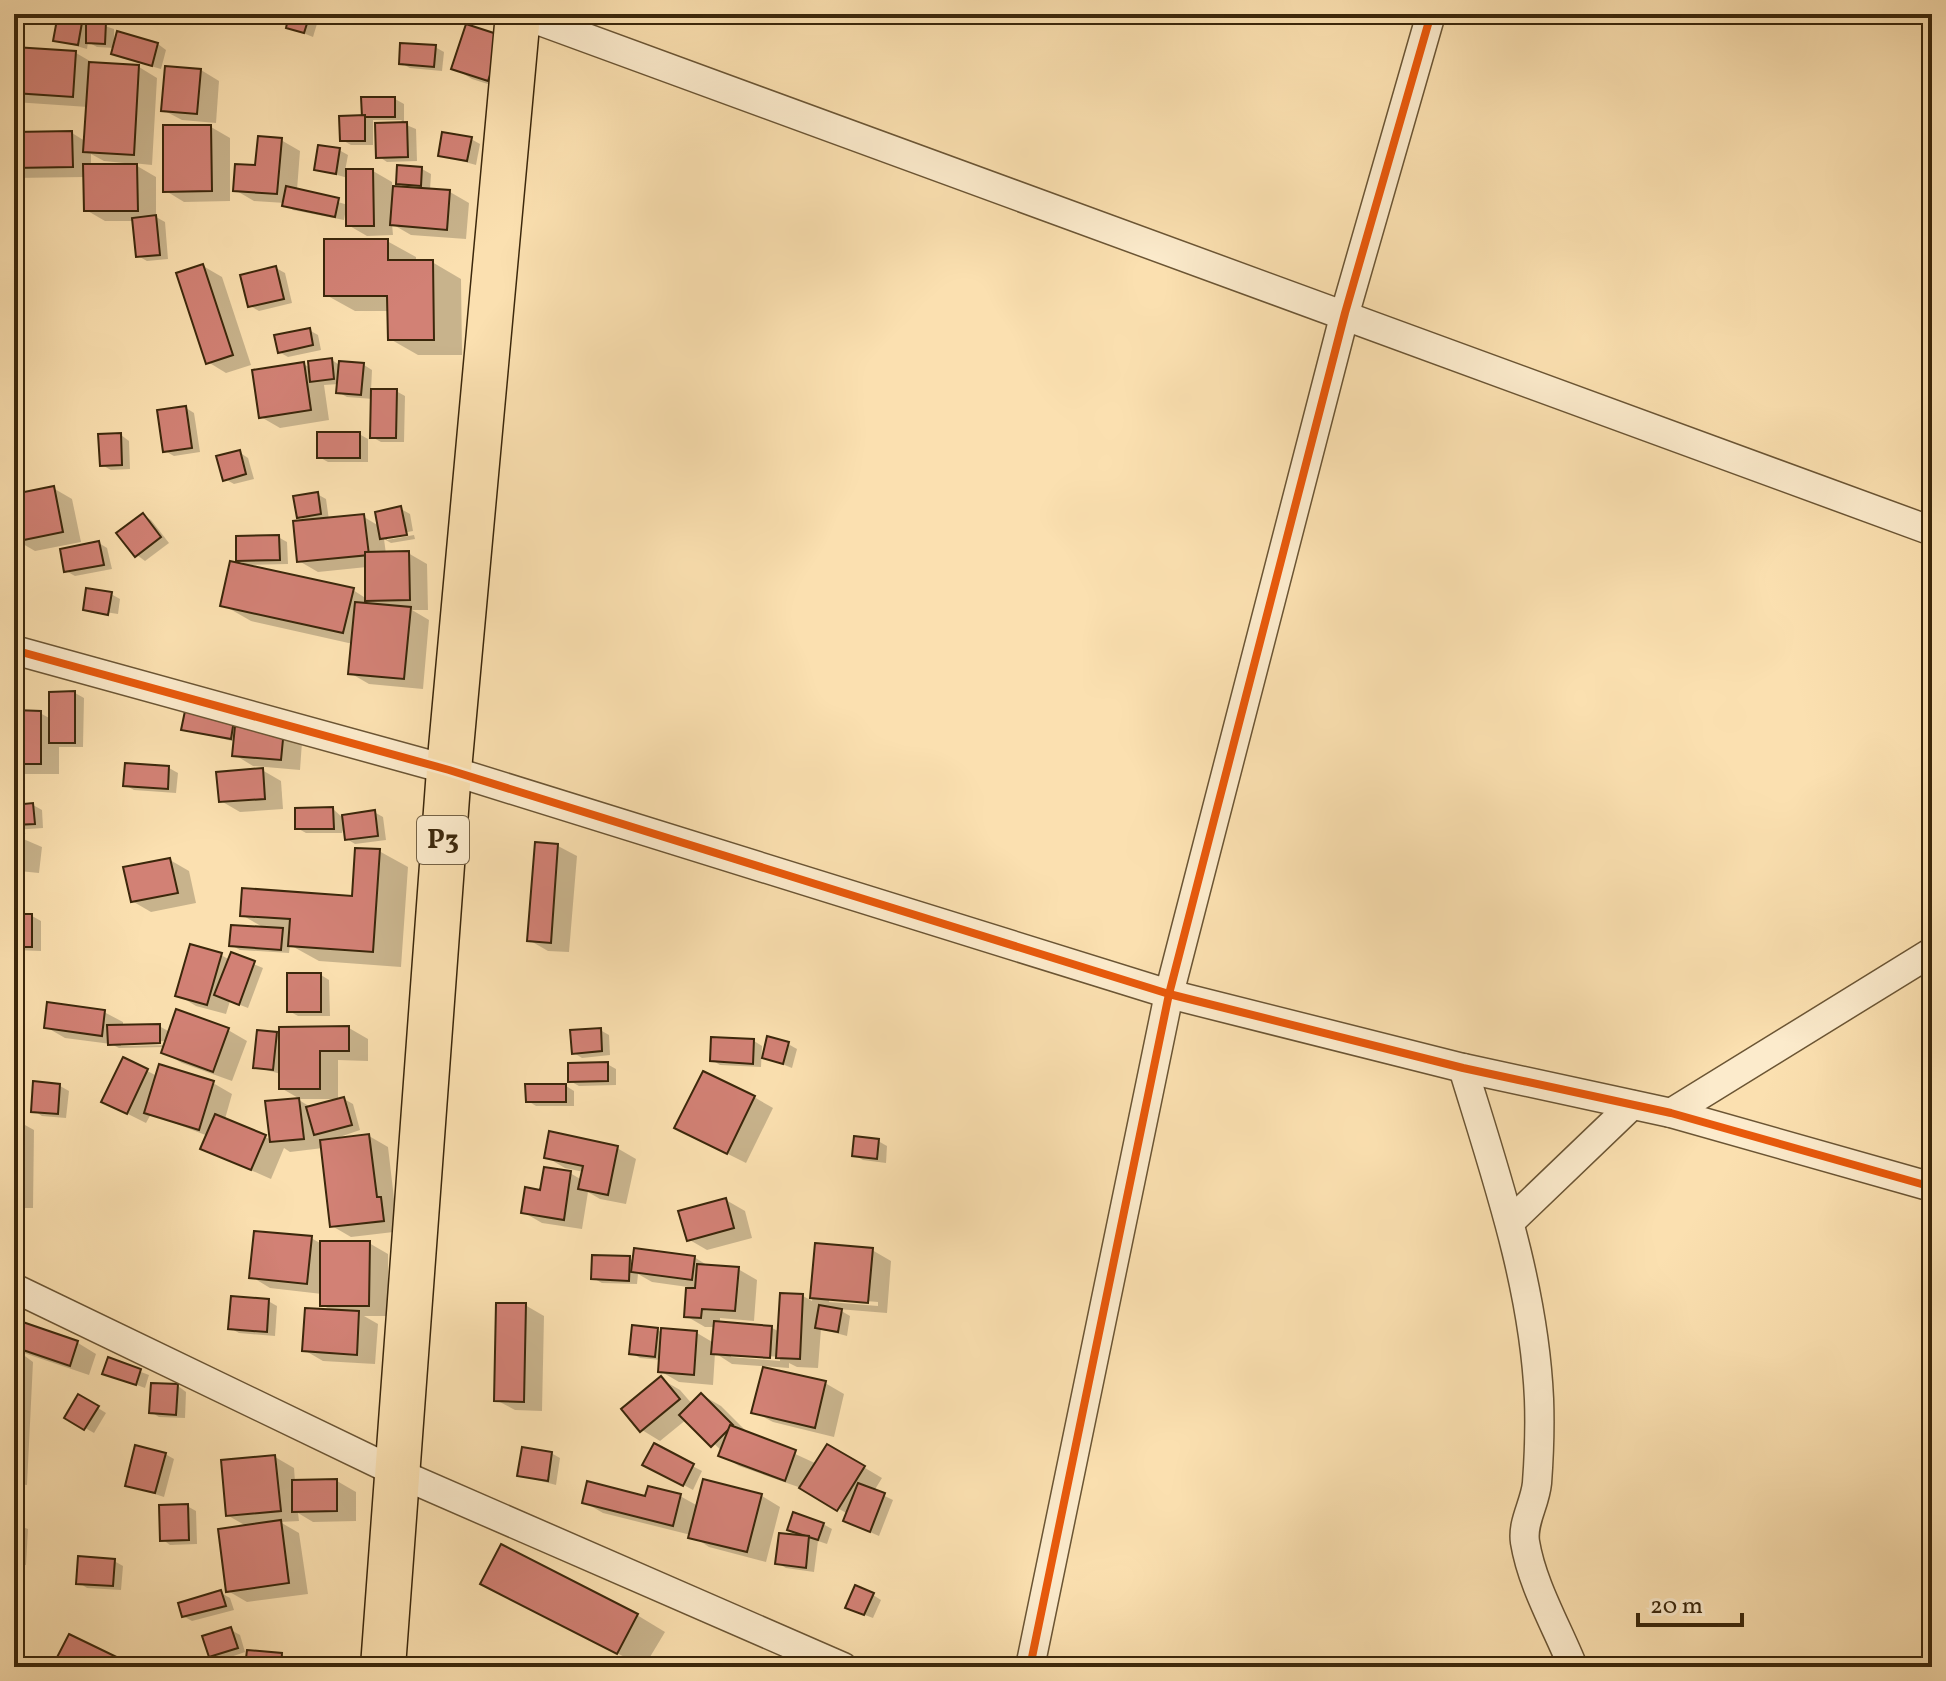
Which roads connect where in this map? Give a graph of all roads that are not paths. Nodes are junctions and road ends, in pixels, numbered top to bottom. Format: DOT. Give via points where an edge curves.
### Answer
graph roads {
  1 [pos="520,14"];
  2 [pos="1431,14"];
  3 [pos="1345,313"];
  4 [pos="1932,531"];
  5 [pos="14,650"];
  6 [pos="449,770"];
  7 [pos="1932,952"];
  8 [pos="1169,994"];
  9 [pos="1463,1068"];
  10 [pos="1632,1105"];
  11 [pos="1671,1113"];
  12 [pos="1932,1187"];
  13 [pos="1510,1222"];
  14 [pos="14,1288"];
  15 [pos="398,1473"];
  16 [pos="383,1667"];
  17 [pos="843,1667"];
  18 [pos="1030,1667"];
  19 [pos="1573,1667"];
  1 -- 3 [label="street"];
  1 -- 6 [label="main road, P3"];
  2 -- 3 [label="street"];
  3 -- 4 [label="street"];
  3 -- 8 [label="street"];
  5 -- 6 [label="street"];
  6 -- 8 [label="street"];
  6 -- 15 [label="main road, P3"];
  7 -- 11 [label="street"];
  8 -- 9 [label="street"];
  8 -- 18 [label="street"];
  9 -- 10 [label="street"];
  9 -- 13 [label="street"];
  10 -- 11 [label="street"];
  10 -- 13 [label="street"];
  11 -- 12 [label="street"];
  13 -- 19 [label="street" via="1539,1398 1537,1486 1525,1541"];
  14 -- 15 [label="street"];
  15 -- 16 [label="main road, P3"];
  15 -- 17 [label="street"];
}
